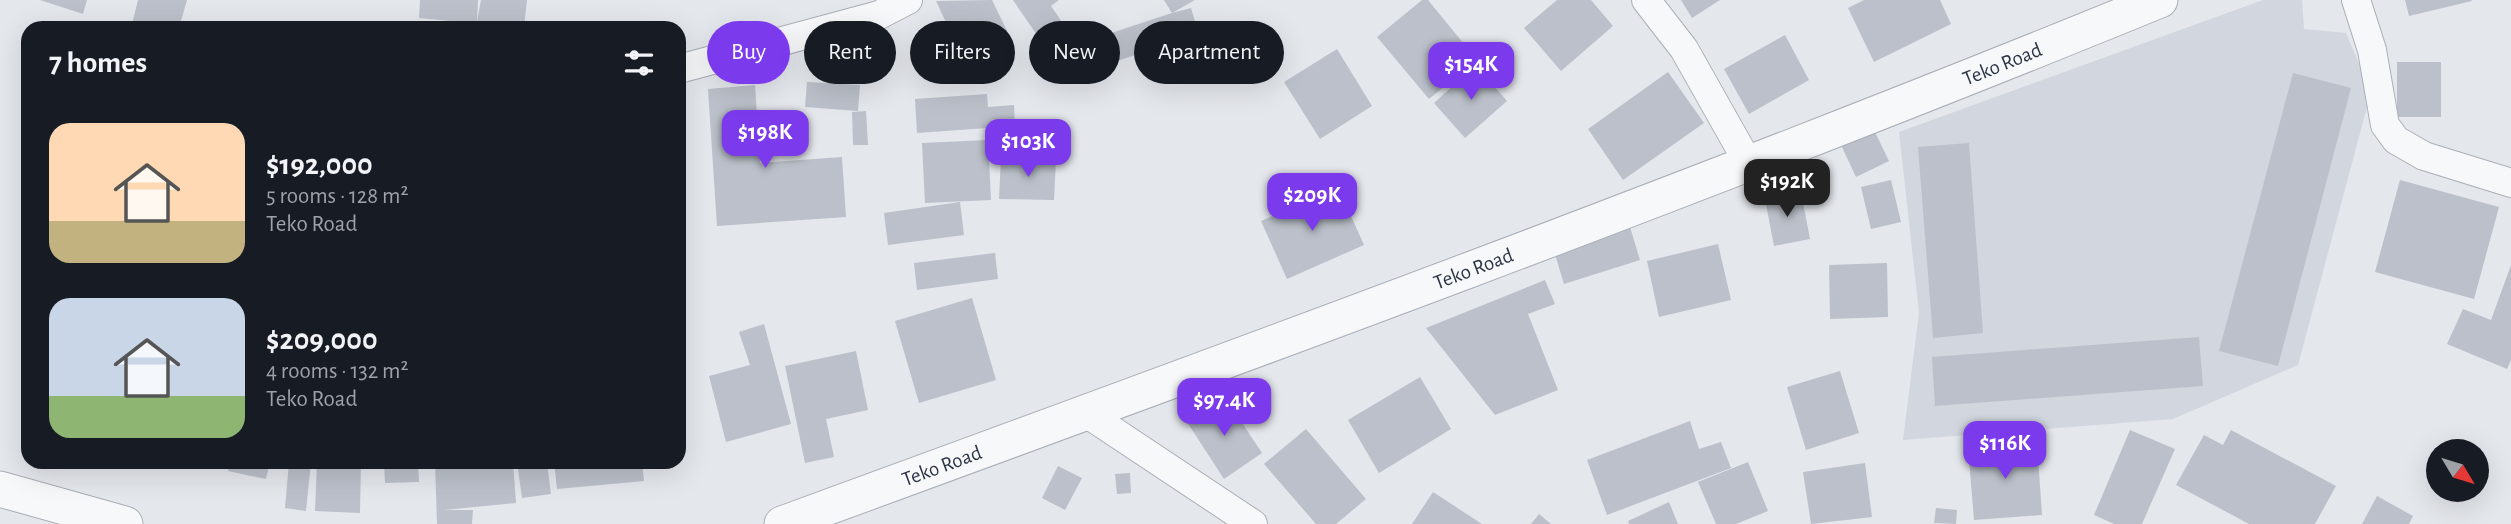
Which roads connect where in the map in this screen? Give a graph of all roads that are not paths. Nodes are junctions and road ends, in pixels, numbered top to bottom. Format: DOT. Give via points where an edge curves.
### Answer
graph roads {
  1 [pos="908,0"];
  2 [pos="1646,0"];
  3 [pos="2160,0"];
  4 [pos="2356,0"];
  5 [pos="686,67"];
  6 [pos="1750,166"];
  7 [pos="2511,183"];
  8 [pos="1086,413"];
  9 [pos="0,489"];
  10 [pos="125,524"];
  11 [pos="782,524"];
  12 [pos="1253,524"];
  1 -- 5 [label="street" via="879,15"];
  2 -- 6 [label="street" via="1684,49"];
  3 -- 6 [label="street, Teko Road"];
  4 -- 7 [label="street" via="2372,50 2385,125 2396,140 2424,156"];
  6 -- 8 [label="street, Teko Road"];
  8 -- 11 [label="street, Teko Road"];
  8 -- 12 [label="street"];
  9 -- 10 [label="street"];
}
